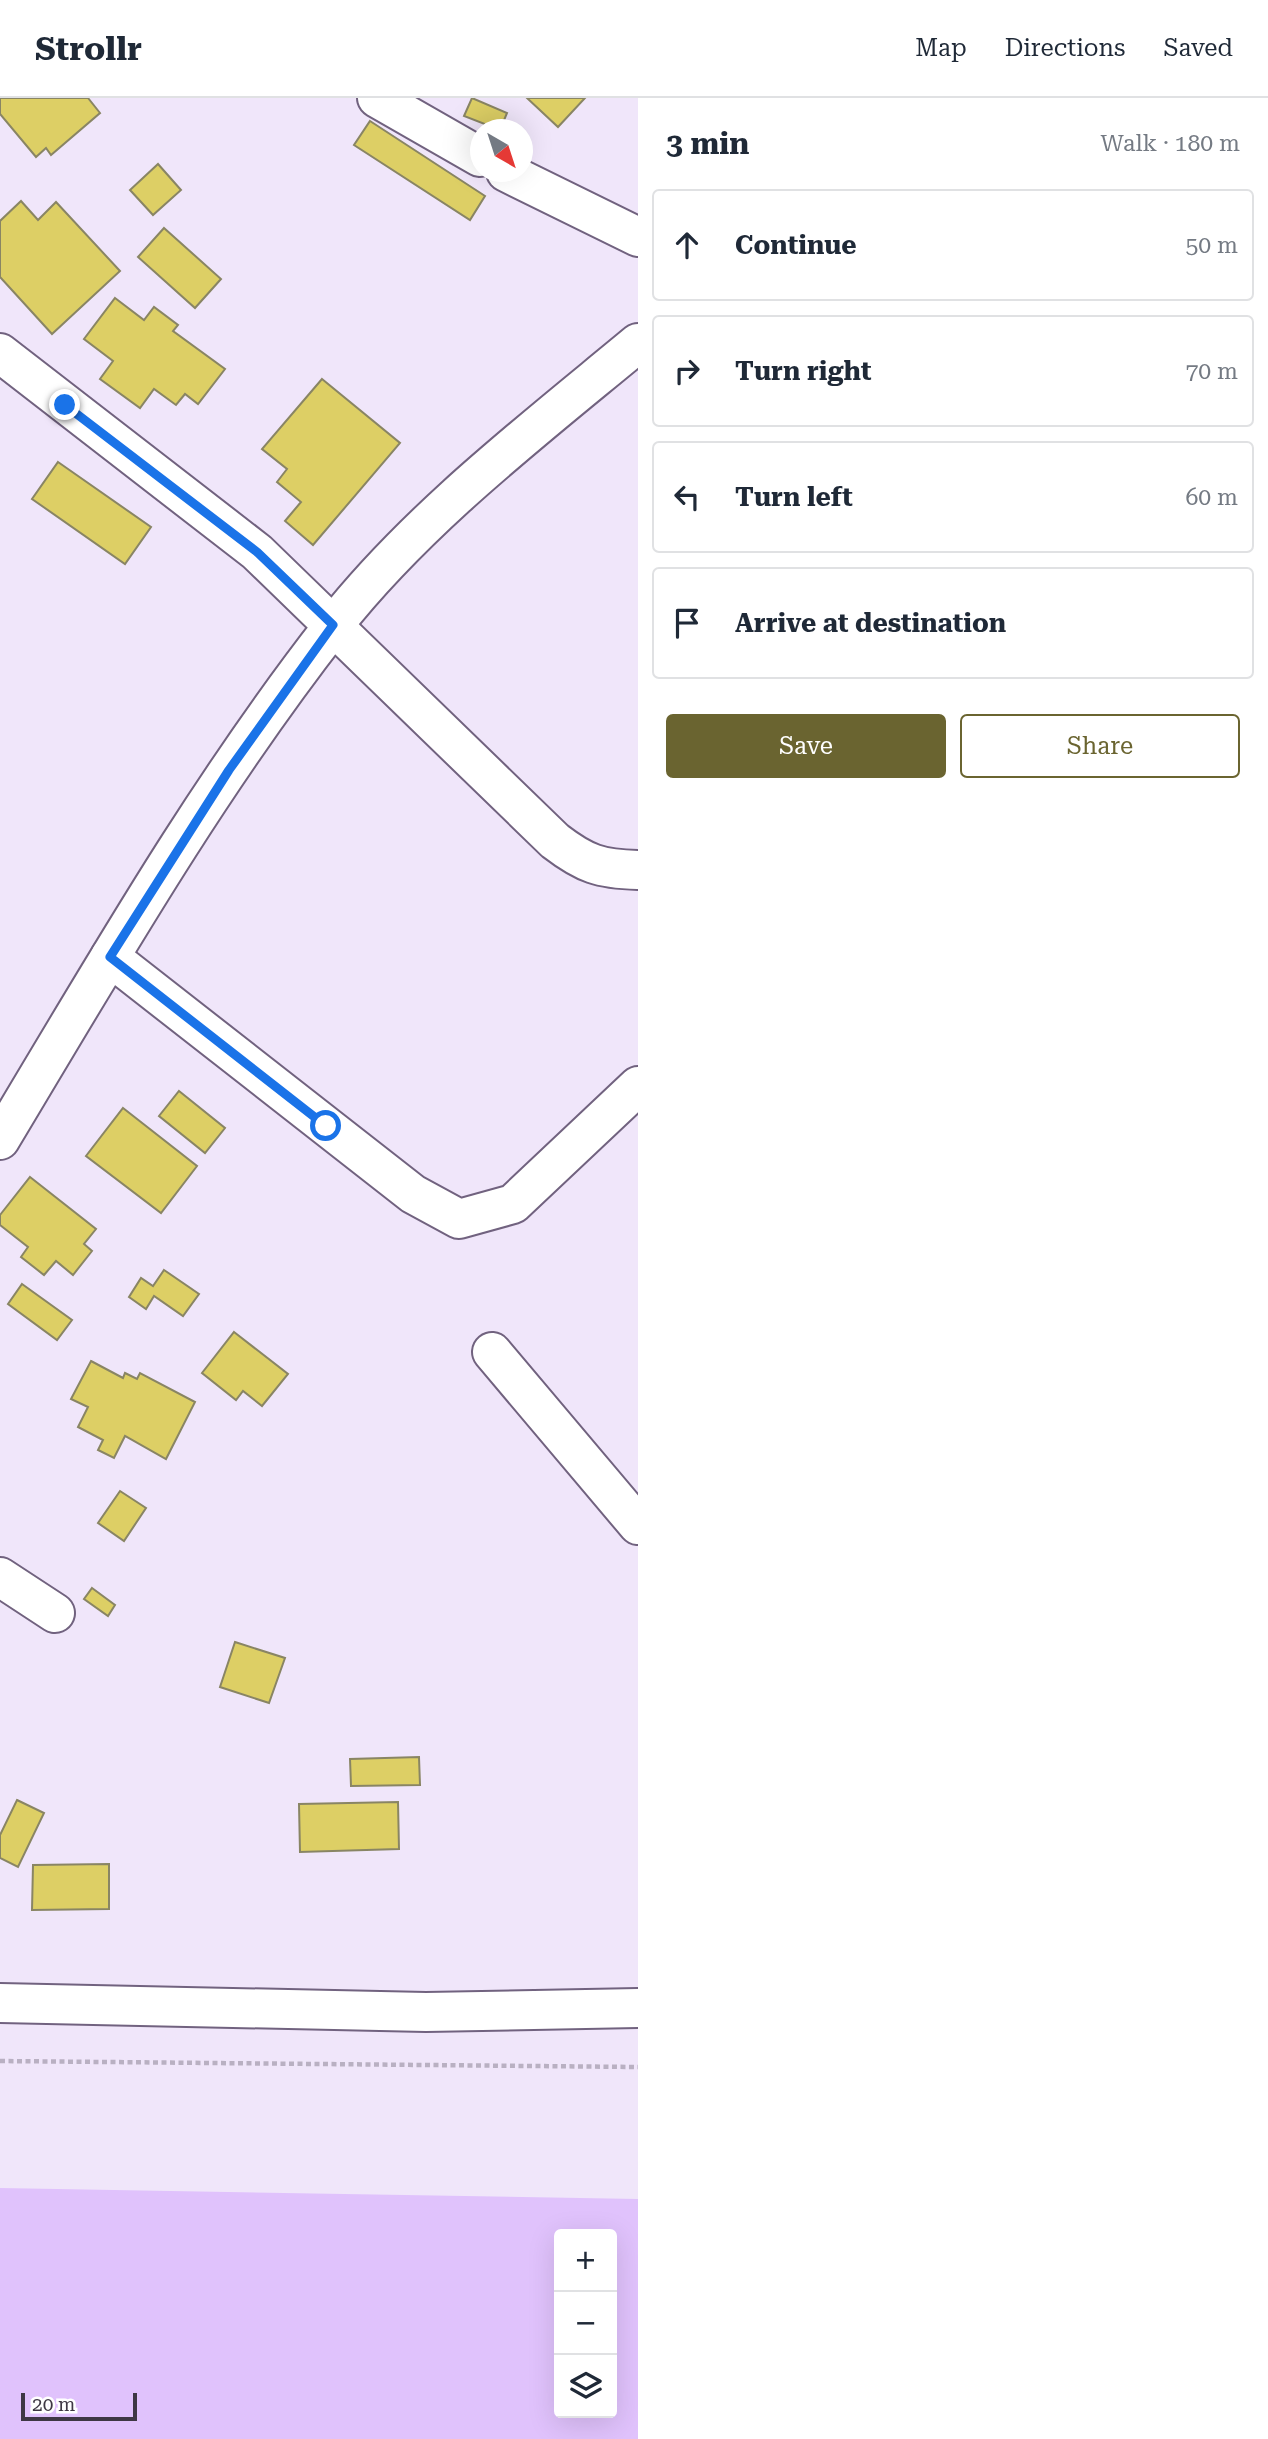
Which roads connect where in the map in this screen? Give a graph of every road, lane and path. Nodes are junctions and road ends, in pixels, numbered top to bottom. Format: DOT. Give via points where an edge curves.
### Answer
graph roads {
  1 [pos="377,98"];
  2 [pos="470,151"];
  3 [pos="526,182"];
  4 [pos="638,237"];
  5 [pos="638,343"];
  6 [pos="0,353"];
  7 [pos="333,625"];
  8 [pos="638,870"];
  9 [pos="110,957"];
  10 [pos="638,1086"];
  11 [pos="0,1140"];
  12 [pos="492,1352"];
  13 [pos="638,1525"];
  14 [pos="0,1577"];
  15 [pos="55,1613"];
  16 [pos="0,2003"];
  17 [pos="638,2008"];
  18 [pos="0,2060"];
  19 [pos="638,2067"];
  1 -- 2 [label="street"];
  3 -- 4 [label="street"];
  5 -- 7 [label="street" via="419,530"];
  6 -- 7 [label="street" via="257,552"];
  7 -- 8 [label="street" via="555,841 582,861 609,869"];
  7 -- 9 [label="street" via="229,770"];
  9 -- 10 [label="street" via="413,1194 459,1219 513,1204"];
  9 -- 11 [label="street"];
  12 -- 13 [label="street"];
  14 -- 15 [label="street"];
  16 -- 17 [label="street" via="426,2012"];
  18 -- 19 [label="path"];
}
